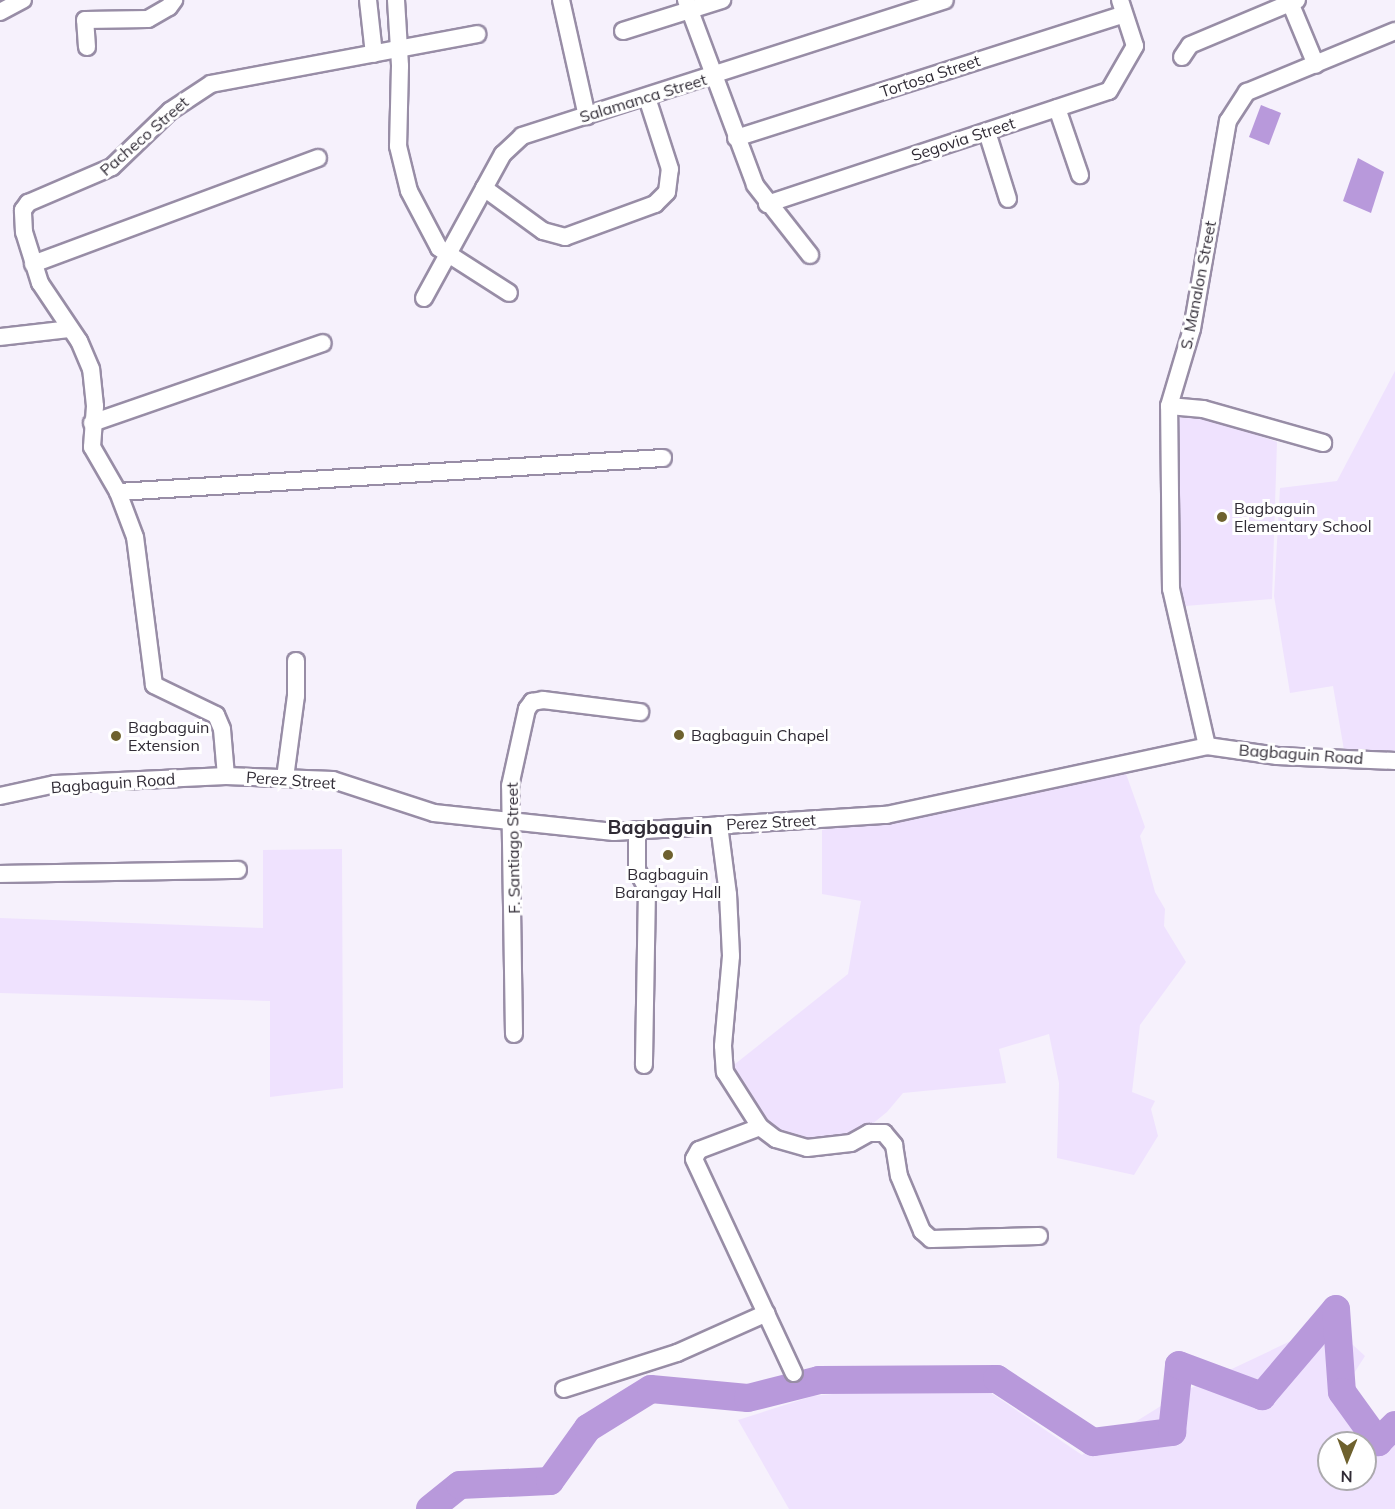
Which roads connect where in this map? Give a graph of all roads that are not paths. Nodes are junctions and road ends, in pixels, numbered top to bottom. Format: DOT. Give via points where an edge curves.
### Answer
graph roads {
  1 [pos="23,0"];
  2 [pos="174,0"];
  3 [pos="368,0"];
  4 [pos="396,0"];
  5 [pos="561,0"];
  6 [pos="722,0"];
  7 [pos="945,0"];
  8 [pos="1292,1"];
  9 [pos="688,5"];
  10 [pos="1122,7"];
  11 [pos="0,12"];
  12 [pos="623,31"];
  13 [pos="1395,31"];
  14 [pos="477,34"];
  15 [pos="87,47"];
  16 [pos="399,49"];
  17 [pos="374,54"];
  18 [pos="1182,57"];
  19 [pos="1316,65"];
  20 [pos="714,76"];
  21 [pos="647,98"];
  22 [pos="1057,108"];
  23 [pos="587,116"];
  24 [pos="987,132"];
  25 [pos="736,138"];
  26 [pos="318,159"];
  27 [pos="1080,175"];
  28 [pos="484,188"];
  29 [pos="1008,199"];
  30 [pos="767,204"];
  31 [pos="810,255"];
  32 [pos="449,256"];
  33 [pos="33,264"];
  34 [pos="509,293"];
  35 [pos="424,298"];
  36 [pos="70,329"];
  37 [pos="0,337"];
  38 [pos="323,343"];
  39 [pos="1168,406"];
  40 [pos="92,423"];
  41 [pos="1323,443"];
  42 [pos="663,458"];
  43 [pos="118,492"];
  44 [pos="296,661"];
  45 [pos="640,712"];
  46 [pos="1207,746"];
  47 [pos="1395,761"];
  48 [pos="226,776"];
  49 [pos="285,778"];
  50 [pos="0,796"];
  51 [pos="511,821"];
  52 [pos="719,825"];
  53 [pos="637,830"];
  54 [pos="238,870"];
  55 [pos="0,874"];
  56 [pos="514,1034"];
  57 [pos="644,1065"];
  58 [pos="760,1127"];
  59 [pos="1039,1236"];
  60 [pos="767,1313"];
  61 [pos="794,1373"];
  62 [pos="564,1389"];
  1 -- 11 [label="street"];
  2 -- 15 [label="street" via="148,19 85,20"];
  3 -- 17 [label="street"];
  4 -- 16 [label="street"];
  5 -- 23 [label="street"];
  6 -- 9 [label="street"];
  7 -- 20 [label="street, Salamanca Street"];
  8 -- 18 [label="street" via="1190,45"];
  8 -- 19 [label="street"];
  9 -- 12 [label="street"];
  9 -- 20 [label="street"];
  10 -- 22 [label="street, Segovia Street" via="1136,46 1108,91"];
  10 -- 25 [label="street, Tortosa Street"];
  13 -- 19 [label="street, S. Manalon Street"];
  14 -- 16 [label="street, Pacheco Street"];
  16 -- 17 [label="street, Pacheco Street"];
  16 -- 32 [label="street" via="397,127 402,167 429,237"];
  17 -- 33 [label="street, Pacheco Street" via="230,78 193,93 112,167 28,203 21,220"];
  19 -- 39 [label="street, S. Manalon Street" via="1246,92 1228,121 1192,329"];
  20 -- 21 [label="street, Salamanca Street"];
  20 -- 25 [label="street"];
  21 -- 23 [label="street, Salamanca Street"];
  21 -- 28 [label="street" via="670,169 667,192 655,204 565,237 543,231"];
  22 -- 24 [label="street, Segovia Street"];
  22 -- 27 [label="street"];
  23 -- 28 [label="street, Salamanca Street" via="537,130 512,142"];
  24 -- 29 [label="street"];
  24 -- 30 [label="street, Segovia Street"];
  25 -- 30 [label="street"];
  26 -- 33 [label="street"];
  28 -- 32 [label="street, Salamanca Street"];
  30 -- 31 [label="street"];
  32 -- 34 [label="street"];
  32 -- 35 [label="street, Salamanca Street"];
  33 -- 36 [label="street, Pacheco Street" via="51,302"];
  36 -- 37 [label="street"];
  36 -- 40 [label="street, Pacheco Street" via="91,369"];
  38 -- 40 [label="street"];
  39 -- 41 [label="street" via="1203,409"];
  39 -- 46 [label="street, S. Manalon Street" via="1171,590"];
  40 -- 43 [label="street, Pacheco Street" via="92,447"];
  42 -- 43 [label="street"];
  43 -- 48 [label="street, Pacheco Street" via="129,515 140,560 154,685 216,715 222,729"];
  44 -- 49 [label="street" via="297,696"];
  45 -- 51 [label="street, F. Santiago Street" via="543,700 532,702 510,786"];
  46 -- 47 [label="street, Bagbaguin Road" via="1277,756"];
  46 -- 52 [label="street, Perez Street" via="886,815"];
  48 -- 49 [label="street, Perez Street"];
  48 -- 50 [label="street, Bagbaguin Road" via="55,784"];
  49 -- 51 [label="street, Perez Street" via="333,780 434,813"];
  51 -- 53 [label="street, Perez Street" via="614,832"];
  51 -- 56 [label="street, F. Santiago Street"];
  52 -- 53 [label="street, Perez Street"];
  52 -- 58 [label="street" via="731,956 723,1035 724,1072"];
  53 -- 57 [label="street" via="637,870 647,890"];
  54 -- 55 [label="street"];
  58 -- 59 [label="street" via="776,1139 807,1148 850,1143 869,1133 884,1132 894,1145 899,1176 922,1231 931,1239"];
  58 -- 60 [label="street" via="699,1150 694,1159"];
  60 -- 61 [label="street"];
  60 -- 62 [label="street" via="676,1353"];
}
